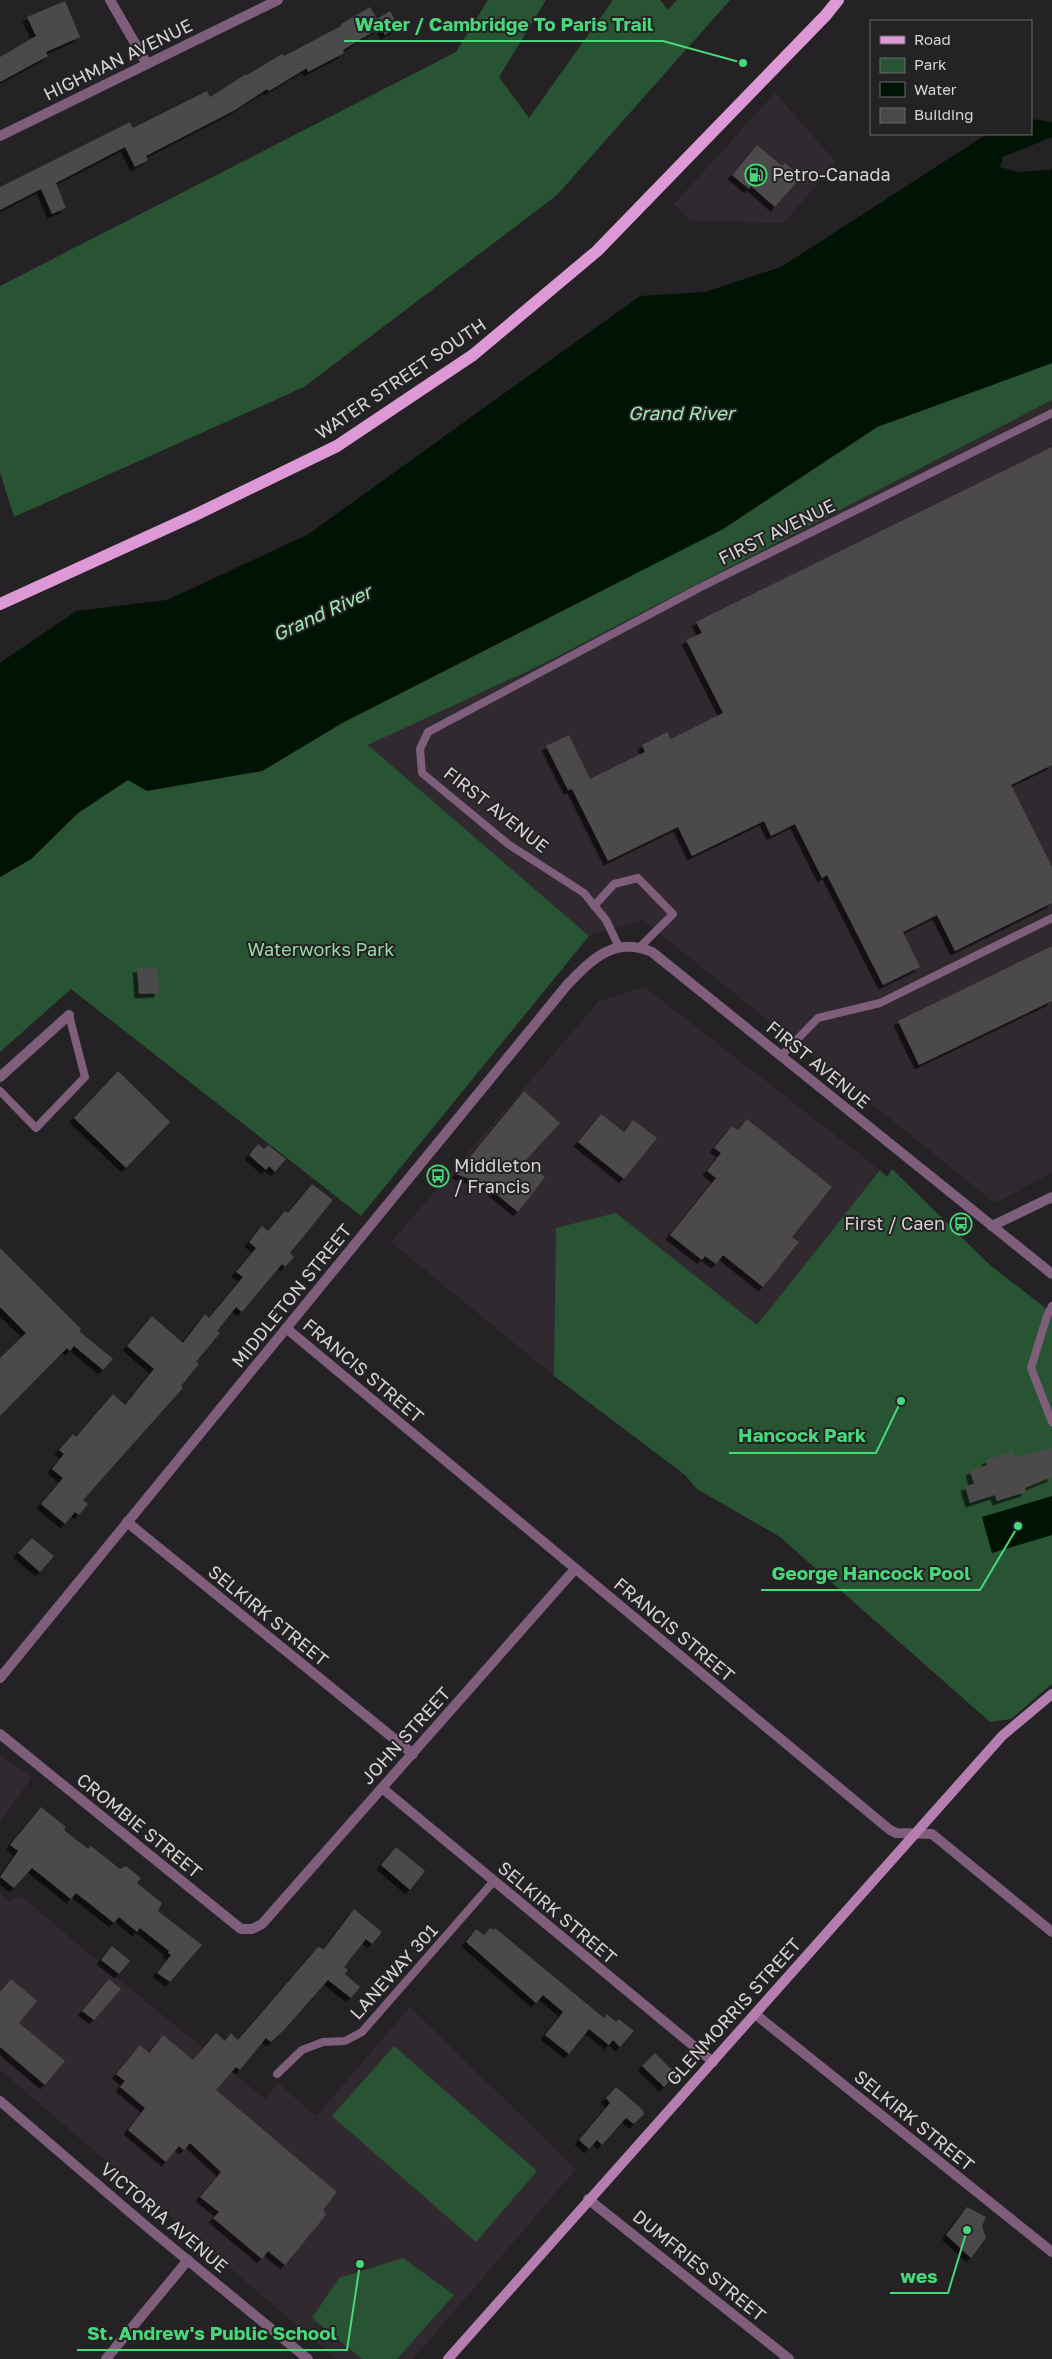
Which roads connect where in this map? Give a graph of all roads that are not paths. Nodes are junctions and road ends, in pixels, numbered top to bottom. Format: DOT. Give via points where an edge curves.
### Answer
graph roads {
  1 [pos="110,0"];
  2 [pos="278,0"];
  3 [pos="838,0"];
  4 [pos="147,64"];
  5 [pos="0,136"];
  6 [pos="1052,413"];
  7 [pos="0,604"];
  8 [pos="594,906"];
  9 [pos="1052,918"];
  10 [pos="619,947"];
  11 [pos="640,947"];
  12 [pos="69,1015"];
  13 [pos="781,1056"];
  14 [pos="0,1078"];
  15 [pos="0,1091"];
  16 [pos="1052,1197"];
  17 [pos="992,1226"];
  18 [pos="1052,1274"];
  19 [pos="1052,1306"];
  20 [pos="286,1328"];
  21 [pos="1052,1422"];
  22 [pos="127,1522"];
  23 [pos="575,1569"];
  24 [pos="0,1678"];
  25 [pos="1052,1694"];
  26 [pos="0,1734"];
  27 [pos="412,1754"];
  28 [pos="382,1788"];
  29 [pos="913,1834"];
  30 [pos="493,1882"];
  31 [pos="262,1924"];
  32 [pos="1052,1932"];
  33 [pos="755,2014"];
  34 [pos="713,2062"];
  35 [pos="277,2074"];
  36 [pos="0,2101"];
  37 [pos="588,2199"];
  38 [pos="1052,2252"];
  39 [pos="188,2260"];
  40 [pos="106,2359"];
  41 [pos="308,2359"];
  42 [pos="448,2359"];
  43 [pos="790,2359"];
  1 -- 4 [label="street"];
  2 -- 4 [label="street, HIGHMAN AVENUE"];
  3 -- 7 [label="main road, WATER STREET SOUTH" via="596,251 473,355 337,446"];
  4 -- 5 [label="street, HIGHMAN AVENUE"];
  6 -- 8 [label="lane, FIRST AVENUE" via="699,588 428,732 420,748 422,773 508,844 584,893"];
  8 -- 10 [label="lane, FIRST AVENUE" via="606,920"];
  8 -- 11 [label="lane" via="614,884 638,878 673,914"];
  9 -- 13 [label="lane" via="880,1003 818,1018"];
  10 -- 11 [label="street"];
  10 -- 20 [label="street, MIDDLETON STREET" via="597,957 567,985"];
  11 -- 13 [label="street, FIRST AVENUE" via="652,952"];
  12 -- 14 [label="street"];
  12 -- 15 [label="lane" via="85,1077 36,1128"];
  13 -- 17 [label="street, FIRST AVENUE"];
  16 -- 17 [label="street"];
  17 -- 18 [label="street, FIRST AVENUE"];
  19 -- 21 [label="lane" via="1031,1368"];
  20 -- 22 [label="street, MIDDLETON STREET"];
  20 -- 23 [label="street, FRANCIS STREET"];
  22 -- 24 [label="street, MIDDLETON STREET"];
  22 -- 27 [label="street, SELKIRK STREET"];
  23 -- 27 [label="street, JOHN STREET"];
  23 -- 29 [label="street, FRANCIS STREET" via="890,1830"];
  25 -- 29 [label="street, GLENMORRIS STREET" via="1002,1736"];
  26 -- 31 [label="street, CROMBIE STREET" via="241,1929 252,1930"];
  27 -- 28 [label="street, JOHN STREET"];
  28 -- 30 [label="street, SELKIRK STREET"];
  28 -- 31 [label="street, JOHN STREET"];
  29 -- 32 [label="street, FRANCIS STREET" via="932,1834"];
  29 -- 33 [label="street, GLENMORRIS STREET"];
  30 -- 34 [label="street, SELKIRK STREET"];
  30 -- 35 [label="lane, LANEWAY 301" via="362,2032 345,2041 323,2042 302,2050"];
  33 -- 34 [label="street, GLENMORRIS STREET"];
  33 -- 38 [label="street, SELKIRK STREET"];
  34 -- 37 [label="street, GLENMORRIS STREET"];
  36 -- 39 [label="street, VICTORIA AVENUE"];
  37 -- 42 [label="street, GLENMORRIS STREET"];
  37 -- 43 [label="street, DUMFRIES STREET"];
  39 -- 40 [label="street"];
  39 -- 41 [label="street, VICTORIA AVENUE"];
}
